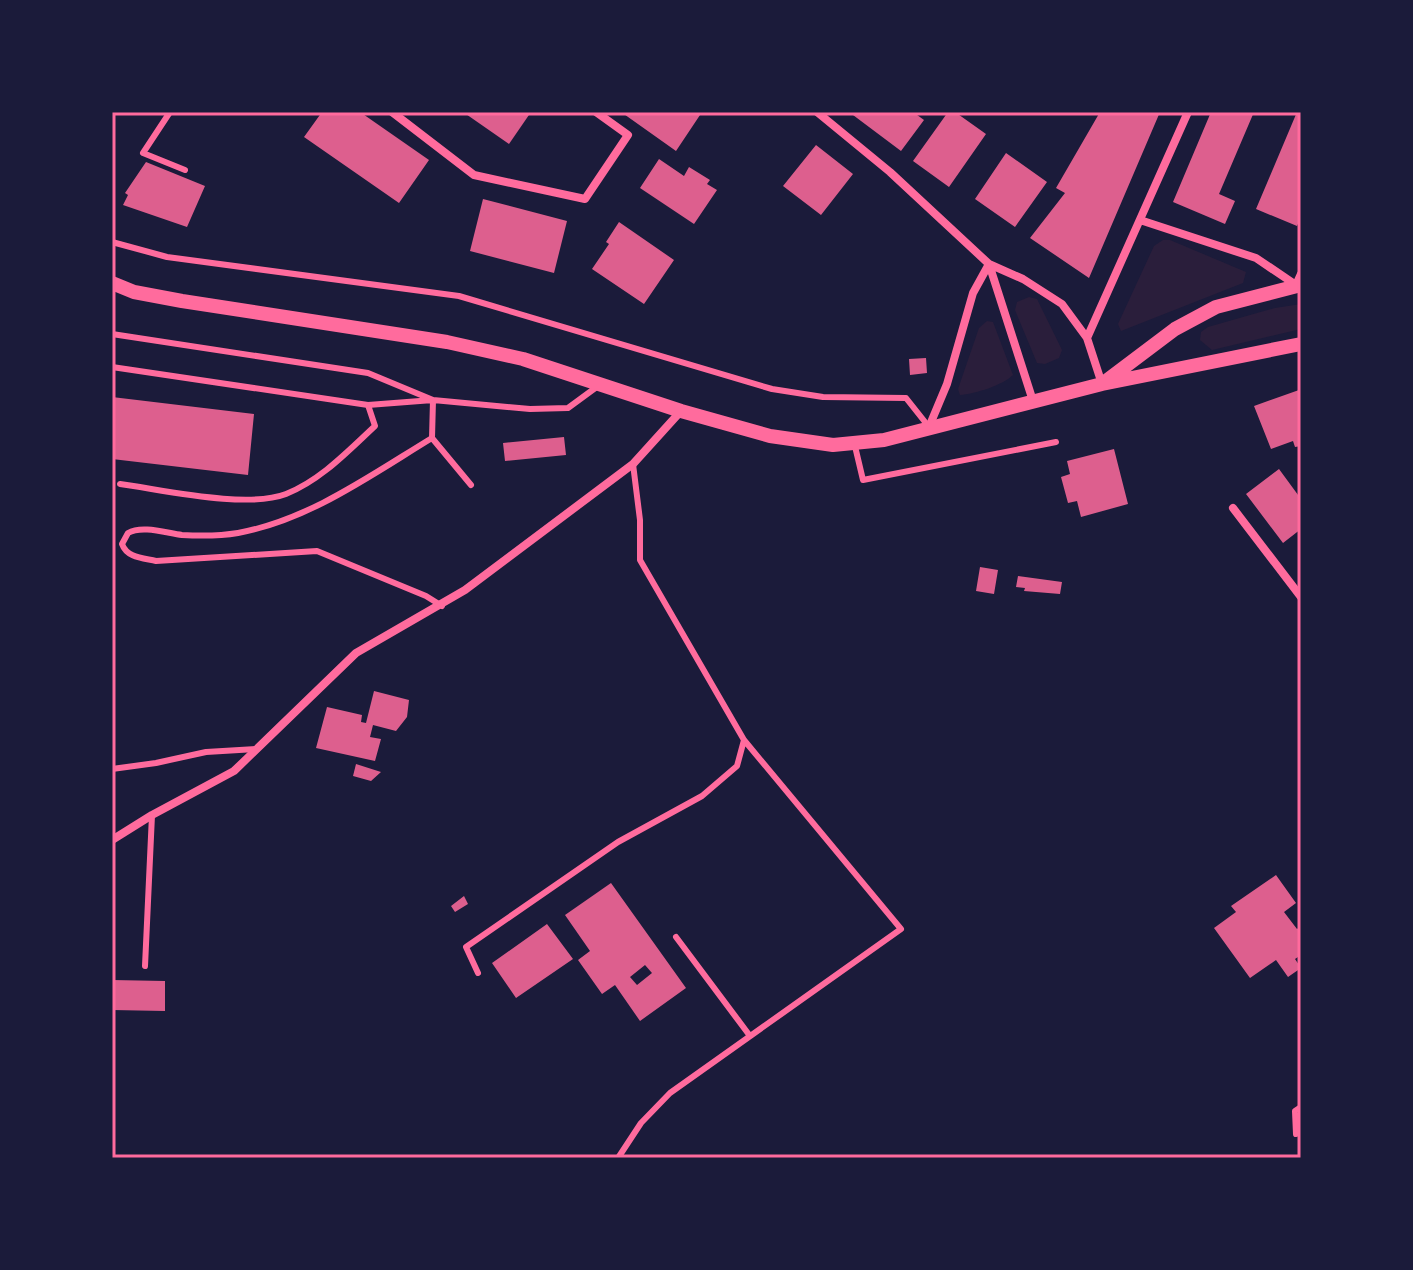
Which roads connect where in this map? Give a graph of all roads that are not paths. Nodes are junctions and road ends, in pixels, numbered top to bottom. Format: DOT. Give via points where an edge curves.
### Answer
graph roads {
  1 [pos="170,112"];
  2 [pos="392,112"];
  3 [pos="596,112"];
  4 [pos="817,112"];
  5 [pos="1188,112"];
  6 [pos="185,170"];
  7 [pos="1140,220"];
  8 [pos="112,242"];
  9 [pos="989,264"];
  10 [pos="1299,281"];
  11 [pos="112,283"];
  12 [pos="112,334"];
  13 [pos="1087,338"];
  14 [pos="1301,344"];
  15 [pos="112,367"];
  16 [pos="601,383"];
  17 [pos="1102,384"];
  18 [pos="433,400"];
  19 [pos="1033,401"];
  20 [pos="368,405"];
  21 [pos="681,411"];
  22 [pos="929,427"];
  23 [pos="432,438"];
  24 [pos="854,442"];
  25 [pos="1056,442"];
  26 [pos="633,464"];
  27 [pos="120,484"];
  28 [pos="471,485"];
  29 [pos="1233,508"];
  30 [pos="1301,597"];
  31 [pos="442,606"];
  32 [pos="744,740"];
  33 [pos="257,749"];
  34 [pos="112,769"];
  35 [pos="152,815"];
  36 [pos="112,840"];
  37 [pos="676,937"];
  38 [pos="145,966"];
  39 [pos="478,973"];
  40 [pos="750,1036"];
  41 [pos="1301,1107"];
  42 [pos="1296,1134"];
  43 [pos="618,1158"];
  1 -- 6 [label="lane" via="143,153"];
  2 -- 3 [label="street" via="474,175 585,199 628,135"];
  4 -- 9 [label="street"];
  5 -- 7 [label="street"];
  7 -- 10 [label="street" via="1256,258"];
  7 -- 13 [label="street"];
  8 -- 22 [label="lane" via="167,257 459,296 772,389 823,397 906,398"];
  9 -- 13 [label="street" via="1062,304"];
  9 -- 19 [label="street"];
  9 -- 22 [label="street" via="973,293"];
  10 -- 17 [label="street" via="1216,307 1175,329"];
  11 -- 16 [label="street" via="182,301 447,342"];
  12 -- 18 [label="lane" via="368,373"];
  13 -- 17 [label="street"];
  14 -- 17 [label="street"];
  15 -- 20 [label="lane"];
  16 -- 18 [label="lane" via="568,408"];
  16 -- 21 [label="street"];
  17 -- 19 [label="street"];
  18 -- 20 [label="lane"];
  18 -- 23 [label="lane"];
  19 -- 22 [label="street"];
  20 -- 27 [label="lane" via="375,426 331,467 286,494 249,501"];
  21 -- 24 [label="street" via="770,436 833,445"];
  21 -- 26 [label="street"];
  22 -- 24 [label="street"];
  23 -- 28 [label="lane"];
  23 -- 31 [label="lane" via="283,522 204,536 138,529 122,544 133,556 156,561 317,551"];
  24 -- 25 [label="lane" via="863,480"];
  26 -- 31 [label="street"];
  26 -- 32 [label="lane" via="640,560"];
  29 -- 30 [label="street"];
  31 -- 33 [label="street" via="356,653"];
  32 -- 39 [label="lane" via="737,766 702,796 618,842 466,947"];
  32 -- 40 [label="lane" via="901,929"];
  33 -- 34 [label="lane"];
  33 -- 35 [label="street" via="234,771"];
  35 -- 36 [label="street"];
  35 -- 38 [label="lane"];
  37 -- 40 [label="lane"];
  40 -- 43 [label="lane" via="670,1093"];
  41 -- 42 [label="lane" via="1295,1111"];
}
